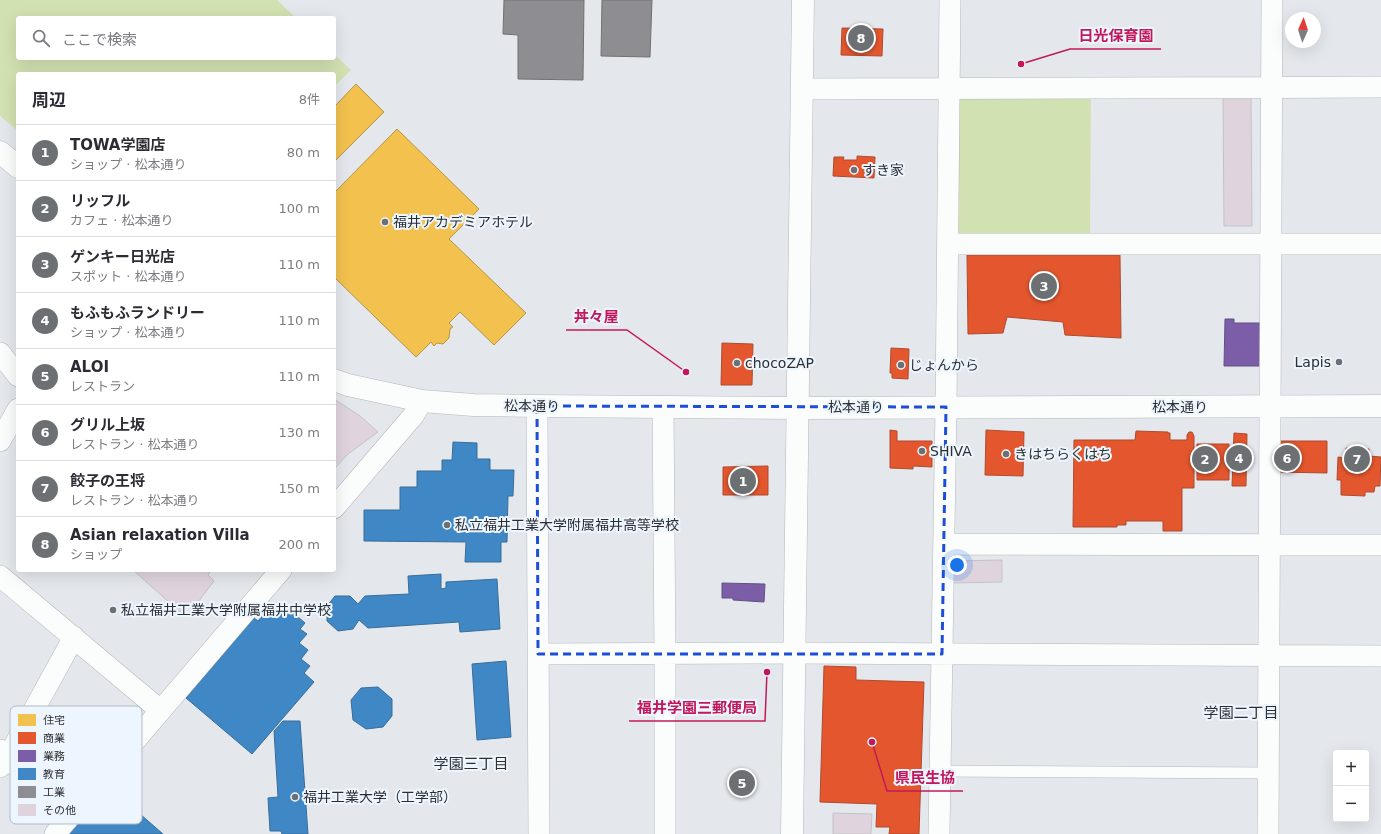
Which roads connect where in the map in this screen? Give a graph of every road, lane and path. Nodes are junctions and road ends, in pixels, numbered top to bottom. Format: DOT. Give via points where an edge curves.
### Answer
graph roads {
  1 [pos="803,0"];
  2 [pos="950,0"];
  3 [pos="1272,0"];
  4 [pos="1271,87"];
  5 [pos="1381,87"];
  6 [pos="802,89"];
  7 [pos="949,89"];
  8 [pos="0,152"];
  9 [pos="16,165"];
  10 [pos="948,244"];
  11 [pos="1271,244"];
  12 [pos="1381,244"];
  13 [pos="0,353"];
  14 [pos="16,373"];
  15 [pos="336,381"];
  16 [pos="422,401"];
  17 [pos="538,406"];
  18 [pos="1381,406"];
  19 [pos="663,407"];
  20 [pos="946,407"];
  21 [pos="1270,407"];
  22 [pos="798,408"];
  23 [pos="16,413"];
  24 [pos="0,442"];
  25 [pos="336,506"];
  26 [pos="944,544"];
  27 [pos="1270,545"];
  28 [pos="1381,545"];
  29 [pos="279,572"];
  30 [pos="0,576"];
  31 [pos="74,637"];
  32 [pos="794,653"];
  33 [pos="538,654"];
  34 [pos="665,654"];
  35 [pos="942,654"];
  36 [pos="1270,656"];
  37 [pos="1381,656"];
  38 [pos="34,706"];
  39 [pos="160,710"];
  40 [pos="142,731"];
  41 [pos="10,746"];
  42 [pos="3,758"];
  43 [pos="940,771"];
  44 [pos="1269,772"];
  45 [pos="63,824"];
  46 [pos="55,834"];
  47 [pos="539,834"];
  48 [pos="665,834"];
  49 [pos="792,834"];
  50 [pos="939,834"];
  51 [pos="1268,834"];
  1 -- 6 [label="street"];
  2 -- 7 [label="street"];
  3 -- 4 [label="street"];
  4 -- 5 [label="street"];
  4 -- 7 [label="street"];
  4 -- 11 [label="street"];
  6 -- 7 [label="street"];
  6 -- 22 [label="street"];
  7 -- 10 [label="street"];
  8 -- 9 [label="street"];
  10 -- 11 [label="street"];
  10 -- 20 [label="street"];
  11 -- 12 [label="street"];
  11 -- 21 [label="street"];
  13 -- 14 [label="street"];
  15 -- 16 [label="street, 松本通り"];
  16 -- 17 [label="street, 松本通り"];
  16 -- 25 [label="street" via="413,416"];
  17 -- 19 [label="street, 松本通り"];
  17 -- 33 [label="street"];
  18 -- 21 [label="street, 松本通り"];
  19 -- 22 [label="street, 松本通り"];
  19 -- 34 [label="street"];
  20 -- 21 [label="street, 松本通り"];
  20 -- 22 [label="street, 松本通り"];
  20 -- 26 [label="street"];
  21 -- 27 [label="street"];
  22 -- 32 [label="street"];
  23 -- 24 [label="street"];
  26 -- 27 [label="street"];
  26 -- 35 [label="street"];
  27 -- 28 [label="street"];
  27 -- 36 [label="street"];
  29 -- 39 [label="street"];
  30 -- 31 [label="street"];
  31 -- 38 [label="street"];
  31 -- 39 [label="street"];
  32 -- 34 [label="street"];
  32 -- 35 [label="street"];
  32 -- 49 [label="street"];
  33 -- 34 [label="street"];
  33 -- 47 [label="street"];
  34 -- 48 [label="street"];
  35 -- 36 [label="street"];
  35 -- 43 [label="street"];
  36 -- 37 [label="street"];
  36 -- 44 [label="street"];
  39 -- 40 [label="street"];
  41 -- 42 [label="street"];
  43 -- 44 [label="lane"];
  43 -- 50 [label="street"];
  44 -- 51 [label="street"];
  45 -- 46 [label="street"];
}
